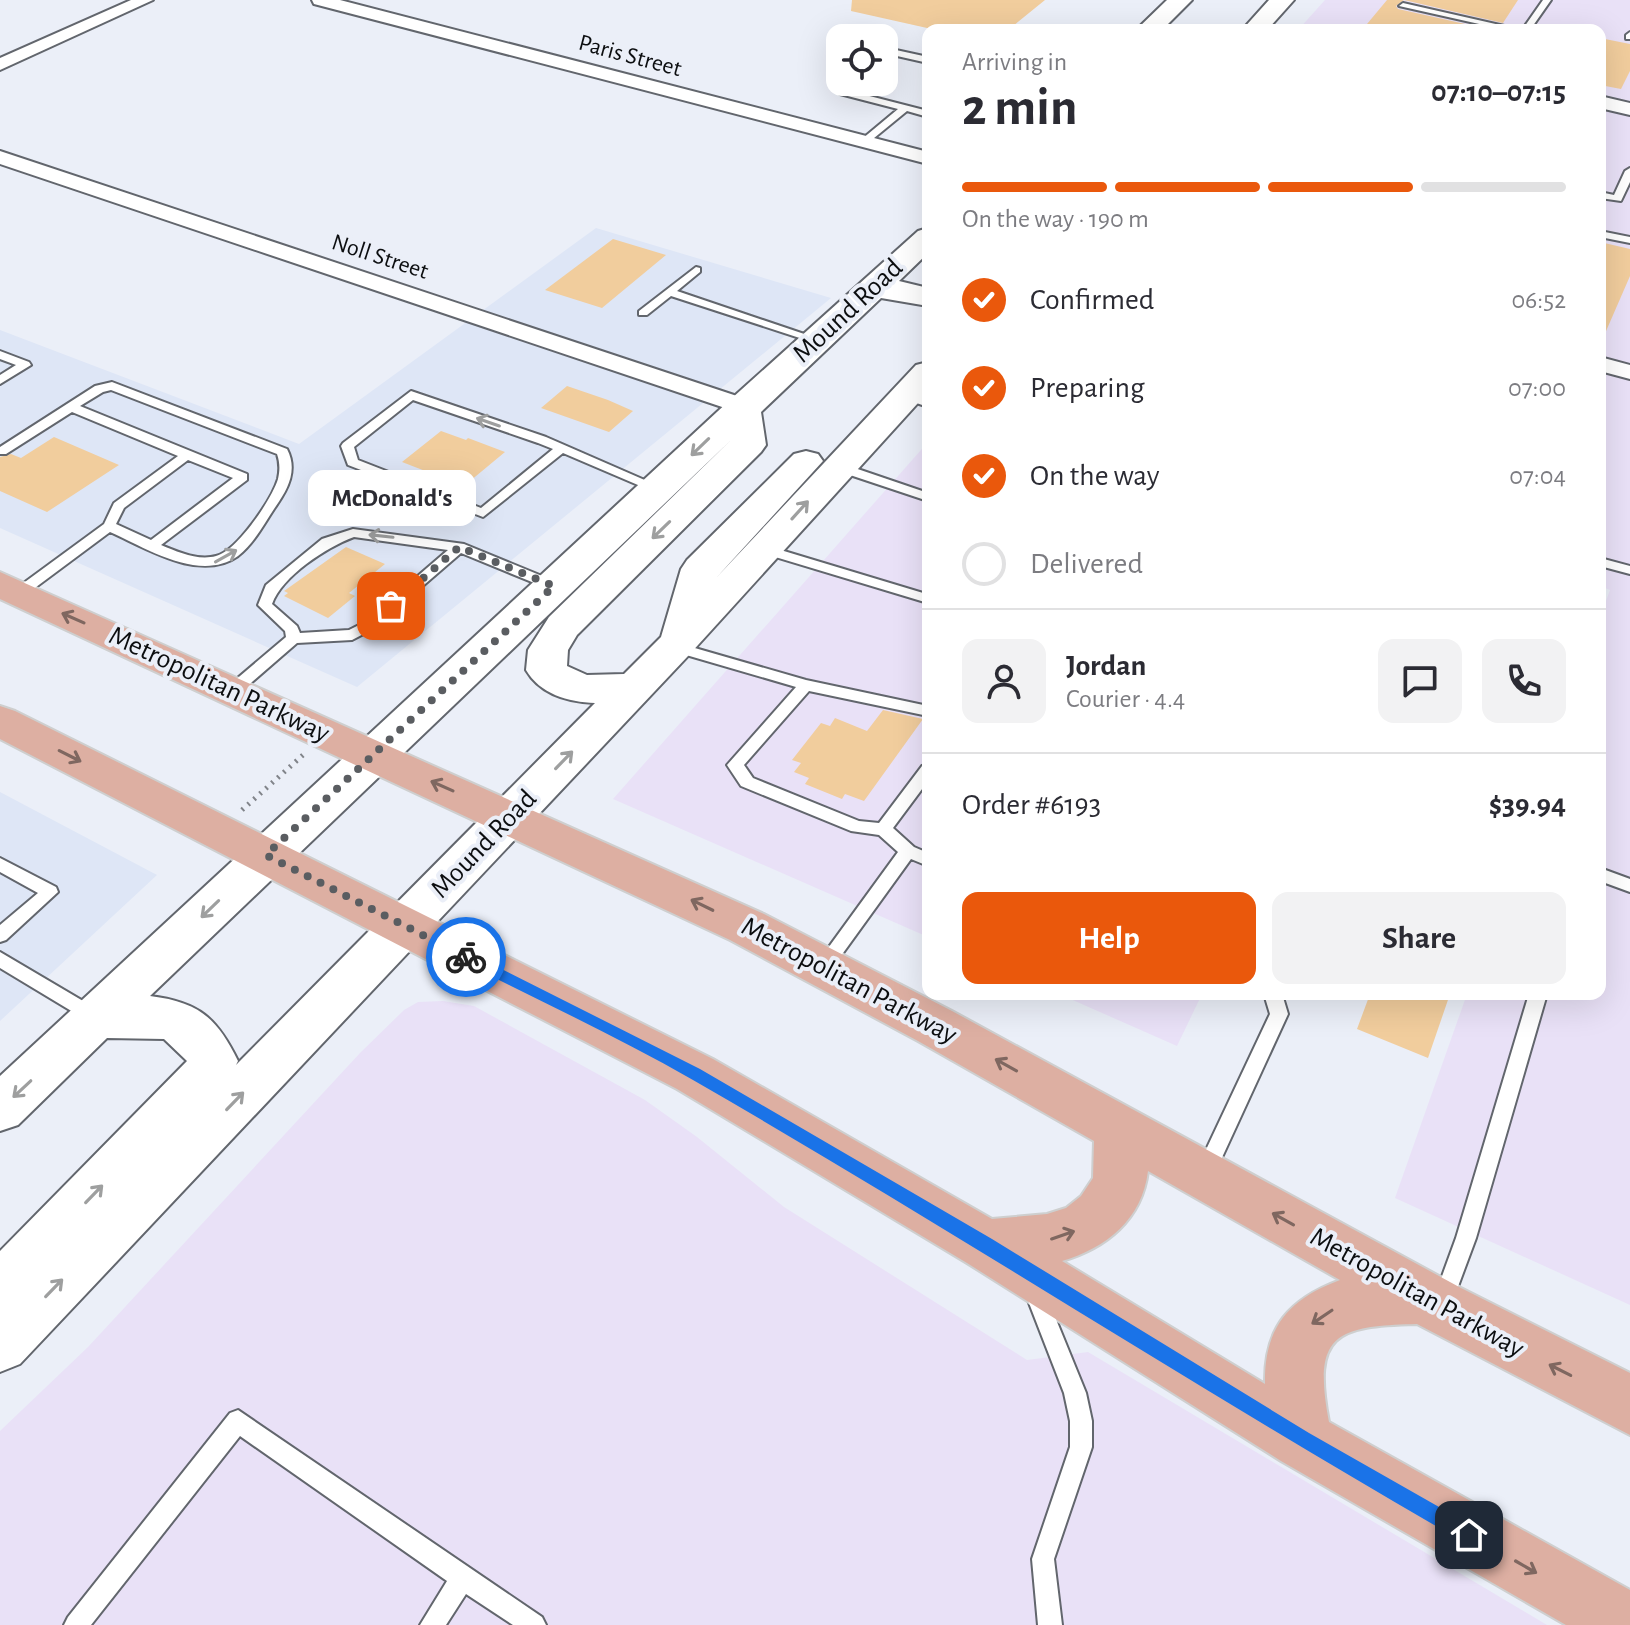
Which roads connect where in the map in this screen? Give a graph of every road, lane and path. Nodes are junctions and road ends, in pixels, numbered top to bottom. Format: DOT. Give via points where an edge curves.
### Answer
graph roads {
  1 [pos="145,0"];
  2 [pos="320,0"];
  3 [pos="1282,0"];
  4 [pos="1547,0"];
  5 [pos="1177,2"];
  6 [pos="1403,6"];
  7 [pos="1154,24"];
  8 [pos="1172,24"];
  9 [pos="1260,24"];
  10 [pos="1489,24"];
  11 [pos="1530,24"];
  12 [pos="898,53"];
  13 [pos="922,59"];
  14 [pos="0,65"];
  15 [pos="858,96"];
  16 [pos="1606,103"];
  17 [pos="905,108"];
  18 [pos="1630,109"];
  19 [pos="922,112"];
  20 [pos="865,141"];
  21 [pos="922,156"];
  22 [pos="0,157"];
  23 [pos="1630,171"];
  24 [pos="1606,196"];
  25 [pos="1606,235"];
  26 [pos="1630,240"];
  27 [pos="922,243"];
  28 [pos="696,270"];
  29 [pos="872,289"];
  30 [pos="669,292"];
  31 [pos="922,296"];
  32 [pos="643,313"];
  33 [pos="816,340"];
  34 [pos="922,343"];
  35 [pos="0,355"];
  36 [pos="1606,366"];
  37 [pos="1630,372"];
  38 [pos="0,380"];
  39 [pos="921,390"];
  40 [pos="743,406"];
  41 [pos="71,407"];
  42 [pos="562,448"];
  43 [pos="2,451"];
  44 [pos="187,455"];
  45 [pos="840,467"];
  46 [pos="657,488"];
  47 [pos="922,495"];
  48 [pos="109,526"];
  49 [pos="153,545"];
  50 [pos="459,547"];
  51 [pos="764,549"];
  52 [pos="1606,564"];
  53 [pos="1630,570"];
  54 [pos="554,586"];
  55 [pos="9,589"];
  56 [pos="922,597"];
  57 [pos="293,638"];
  58 [pos="674,647"];
  59 [pos="806,685"];
  60 [pos="634,687"];
  61 [pos="232,691"];
  62 [pos="922,710"];
  63 [pos="0,721"];
  64 [pos="307,752"];
  65 [pos="373,755"];
  66 [pos="922,778"];
  67 [pos="239,813"];
  68 [pos="511,817"];
  69 [pos="883,829"];
  70 [pos="908,851"];
  71 [pos="266,855"];
  72 [pos="922,857"];
  73 [pos="0,864"];
  74 [pos="1606,876"];
  75 [pos="1630,886"];
  76 [pos="405,926"];
  77 [pos="0,935"];
  78 [pos="0,959"];
  79 [pos="824,966"];
  80 [pos="1275,1000"];
  81 [pos="1536,1000"];
  82 [pos="98,1018"];
  83 [pos="0,1109"];
  84 [pos="1119,1128"];
  85 [pos="1204,1176"];
  86 [pos="1006,1257"];
  87 [pos="0,1290"];
  88 [pos="1432,1302"];
  89 [pos="0,1344"];
  90 [pos="1630,1405"];
  91 [pos="1302,1440"];
  92 [pos="463,1578"];
  93 [pos="76,1625"];
  94 [pos="432,1625"];
  95 [pos="534,1625"];
  96 [pos="1050,1625"];
  97 [pos="1629,1625"];
  1 -- 14 [label="street"];
  2 -- 20 [label="street, Paris Street"];
  3 -- 9 [label="main road"];
  4 -- 11 [label="lane"];
  5 -- 7 [label="main road"];
  5 -- 8 [label="main road"];
  6 -- 10 [label="lane"];
  12 -- 13 [label="lane"];
  15 -- 17 [label="lane"];
  16 -- 18 [label="street"];
  17 -- 19 [label="lane"];
  17 -- 20 [label="lane"];
  20 -- 21 [label="street, Paris Street"];
  22 -- 40 [label="street, Noll Street"];
  23 -- 24 [label="lane" via="1617,199"];
  25 -- 26 [label="lane"];
  27 -- 29 [label="main road, Mound Road"];
  28 -- 30 [label="lane"];
  29 -- 31 [label="main road"];
  29 -- 33 [label="main road, Mound Road"];
  30 -- 32 [label="lane"];
  30 -- 33 [label="lane"];
  33 -- 40 [label="main road, Mound Road"];
  34 -- 58 [label="main road" via="700,569"];
  35 -- 38 [label="lane" via="25,365"];
  36 -- 37 [label="street"];
  39 -- 45 [label="main road, Mound Road"];
  40 -- 46 [label="main road, Mound Road, one-way"];
  40 -- 60 [label="main road, one-way" via="749,445 563,626 548,650 546,670 571,687"];
  41 -- 43 [label="lane"];
  41 -- 44 [label="lane"];
  49 -- 41 [label="lane, one-way" via="196,562 226,559 279,493 288,469 283,452 121,387 99,389"];
  42 -- 42 [label="lane, one-way" via="411,395 347,446 352,462 483,513"];
  42 -- 46 [label="lane"];
  44 -- 48 [label="lane" via="119,506"];
  44 -- 49 [label="lane" via="242,477"];
  45 -- 47 [label="lane"];
  51 -- 45 [label="main road, Mound Road, one-way"];
  46 -- 54 [label="main road, Mound Road"];
  48 -- 49 [label="lane"];
  48 -- 55 [label="lane"];
  50 -- 54 [label="lane"];
  50 -- 57 [label="lane" via="352,635"];
  50 -- 57 [label="lane, one-way" via="353,533 327,542 271,588 265,605 292,629"];
  51 -- 56 [label="lane"];
  51 -- 58 [label="main road, Mound Road"];
  52 -- 53 [label="lane"];
  54 -- 65 [label="main road, Mound Road"];
  61 -- 55 [label="main road, Metropolitan Parkway, one-way"];
  57 -- 61 [label="lane"];
  58 -- 59 [label="lane"];
  58 -- 60 [label="main road, Mound Road"];
  59 -- 62 [label="lane"];
  59 -- 69 [label="lane" via="735,765 747,782 857,827"];
  68 -- 60 [label="main road, Mound Road, one-way"];
  61 -- 65 [label="main road, Metropolitan Parkway"];
  63 -- 71 [label="main road, one-way"];
  64 -- 67 [label="path"];
  68 -- 65 [label="main road, Metropolitan Parkway, one-way"];
  65 -- 71 [label="main road, Mound Road"];
  66 -- 69 [label="lane"];
  68 -- 76 [label="main road, Mound Road"];
  79 -- 68 [label="main road, Metropolitan Parkway, one-way"];
  69 -- 70 [label="lane"];
  70 -- 72 [label="lane"];
  70 -- 79 [label="lane"];
  71 -- 76 [label="main road"];
  71 -- 82 [label="main road, Mound Road, one-way"];
  73 -- 77 [label="lane" via="50,892"];
  74 -- 75 [label="lane"];
  76 -- 86 [label="main road" via="695,1074"];
  89 -- 76 [label="main road, Mound Road, one-way"];
  78 -- 82 [label="lane"];
  84 -- 79 [label="main road, Metropolitan Parkway, one-way"];
  80 -- 85 [label="lane" via="1279,1014"];
  81 -- 88 [label="lane" via="1466,1238"];
  82 -- 83 [label="main road, Mound Road, one-way"];
  87 -- 82 [label="main road, one-way" via="182,1103 213,1061 191,1027 158,1016"];
  84 -- 85 [label="main road, Metropolitan Parkway"];
  86 -- 84 [label="main road, one-way" via="1024,1244 1082,1228 1101,1213 1120,1178"];
  88 -- 85 [label="main road, Metropolitan Parkway, one-way"];
  86 -- 91 [label="main road"];
  86 -- 96 [label="lane" via="1075,1393 1081,1421 1081,1447 1043,1559"];
  90 -- 88 [label="main road, Metropolitan Parkway, one-way"];
  88 -- 91 [label="main road, one-way" via="1379,1296 1349,1302 1306,1329 1296,1350 1293,1376"];
  91 -- 97 [label="main road, one-way"];
  92 -- 93 [label="lane" via="238,1421"];
  92 -- 94 [label="lane"];
  92 -- 95 [label="lane"];
}
